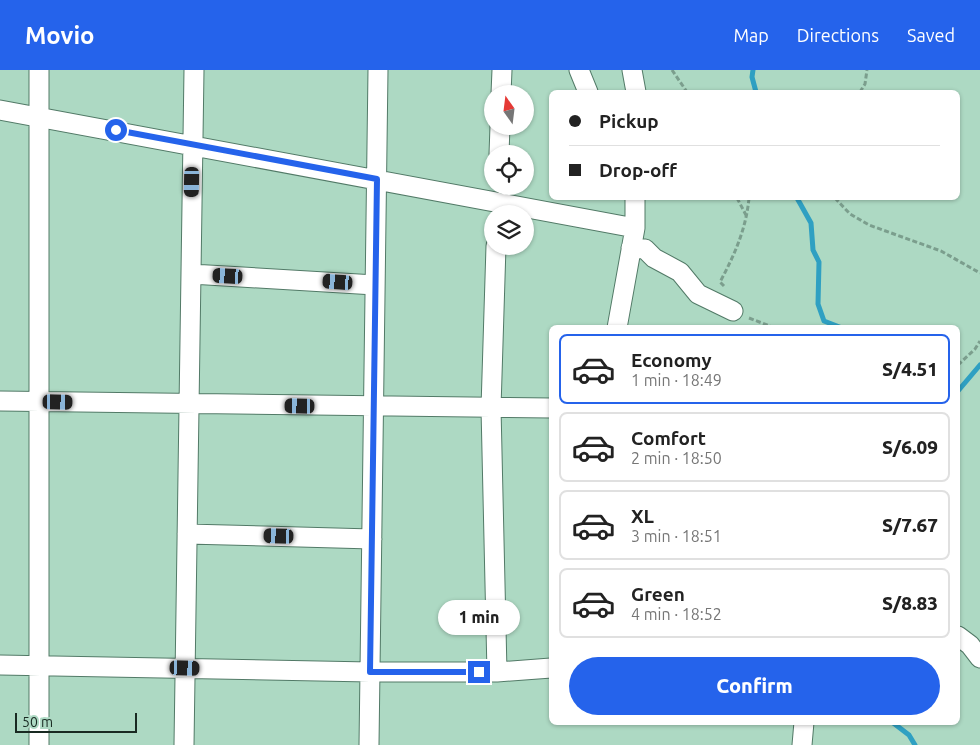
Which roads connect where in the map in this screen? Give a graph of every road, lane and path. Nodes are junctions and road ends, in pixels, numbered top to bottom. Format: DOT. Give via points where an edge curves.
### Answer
graph roads {
  1 [pos="39,70"];
  2 [pos="194,70"];
  3 [pos="378,70"];
  4 [pos="502,70"];
  5 [pos="580,70"];
  6 [pos="632,70"];
  7 [pos="672,70"];
  8 [pos="867,70"];
  9 [pos="501,85"];
  10 [pos="587,90"];
  11 [pos="636,90"];
  12 [pos="685,90"];
  13 [pos="862,90"];
  14 [pos="0,110"];
  15 [pos="39,116"];
  16 [pos="193,145"];
  17 [pos="377,179"];
  18 [pos="634,200"];
  19 [pos="738,200"];
  20 [pos="749,200"];
  21 [pos="837,200"];
  22 [pos="497,201"];
  23 [pos="747,218"];
  24 [pos="635,228"];
  25 [pos="632,248"];
  26 [pos="496,255"];
  27 [pos="980,273"];
  28 [pos="191,274"];
  29 [pos="375,284"];
  30 [pos="733,312"];
  31 [pos="618,325"];
  32 [pos="767,325"];
  33 [pos="980,341"];
  34 [pos="960,363"];
  35 [pos="0,401"];
  36 [pos="39,402"];
  37 [pos="189,404"];
  38 [pos="373,407"];
  39 [pos="491,408"];
  40 [pos="549,408"];
  41 [pos="187,534"];
  42 [pos="372,539"];
  43 [pos="960,638"];
  44 [pos="980,658"];
  45 [pos="0,665"];
  46 [pos="38,668"];
  47 [pos="185,668"];
  48 [pos="549,668"];
  49 [pos="370,672"];
  50 [pos="497,672"];
  51 [pos="804,725"];
  52 [pos="39,745"];
  53 [pos="184,745"];
  54 [pos="369,745"];
  55 [pos="802,745"];
  1 -- 15 [label="street"];
  2 -- 16 [label="street"];
  3 -- 17 [label="street"];
  4 -- 9 [label="street"];
  5 -- 10 [label="street"];
  6 -- 11 [label="street"];
  7 -- 12 [label="path"];
  8 -- 13 [label="path" via="866,84"];
  14 -- 15 [label="street"];
  15 -- 16 [label="street"];
  15 -- 36 [label="street"];
  16 -- 17 [label="street"];
  16 -- 28 [label="street"];
  17 -- 22 [label="street"];
  17 -- 29 [label="street"];
  18 -- 24 [label="street"];
  19 -- 23 [label="path"];
  20 -- 23 [label="path"];
  21 -- 27 [label="path" via="850,214 869,225 941,251"];
  22 -- 24 [label="street"];
  23 -- 30 [label="path" via="738,248 720,282 734,295"];
  24 -- 25 [label="street"];
  25 -- 30 [label="street" via="645,249 654,258 680,272 698,294"];
  25 -- 31 [label="street"];
  26 -- 39 [label="street"];
  28 -- 29 [label="street"];
  28 -- 37 [label="street"];
  29 -- 38 [label="street"];
  30 -- 32 [label="path"];
  33 -- 34 [label="path"];
  35 -- 36 [label="street"];
  36 -- 37 [label="street"];
  36 -- 46 [label="street"];
  37 -- 38 [label="street"];
  37 -- 41 [label="street"];
  38 -- 39 [label="street"];
  38 -- 42 [label="street"];
  39 -- 40 [label="street"];
  39 -- 50 [label="street"];
  41 -- 42 [label="street"];
  41 -- 47 [label="street"];
  42 -- 49 [label="street"];
  43 -- 44 [label="street"];
  45 -- 46 [label="street"];
  46 -- 47 [label="street"];
  46 -- 52 [label="street"];
  47 -- 49 [label="street"];
  47 -- 53 [label="street"];
  48 -- 50 [label="street"];
  49 -- 50 [label="street"];
  49 -- 54 [label="street"];
  51 -- 55 [label="street"];
}
